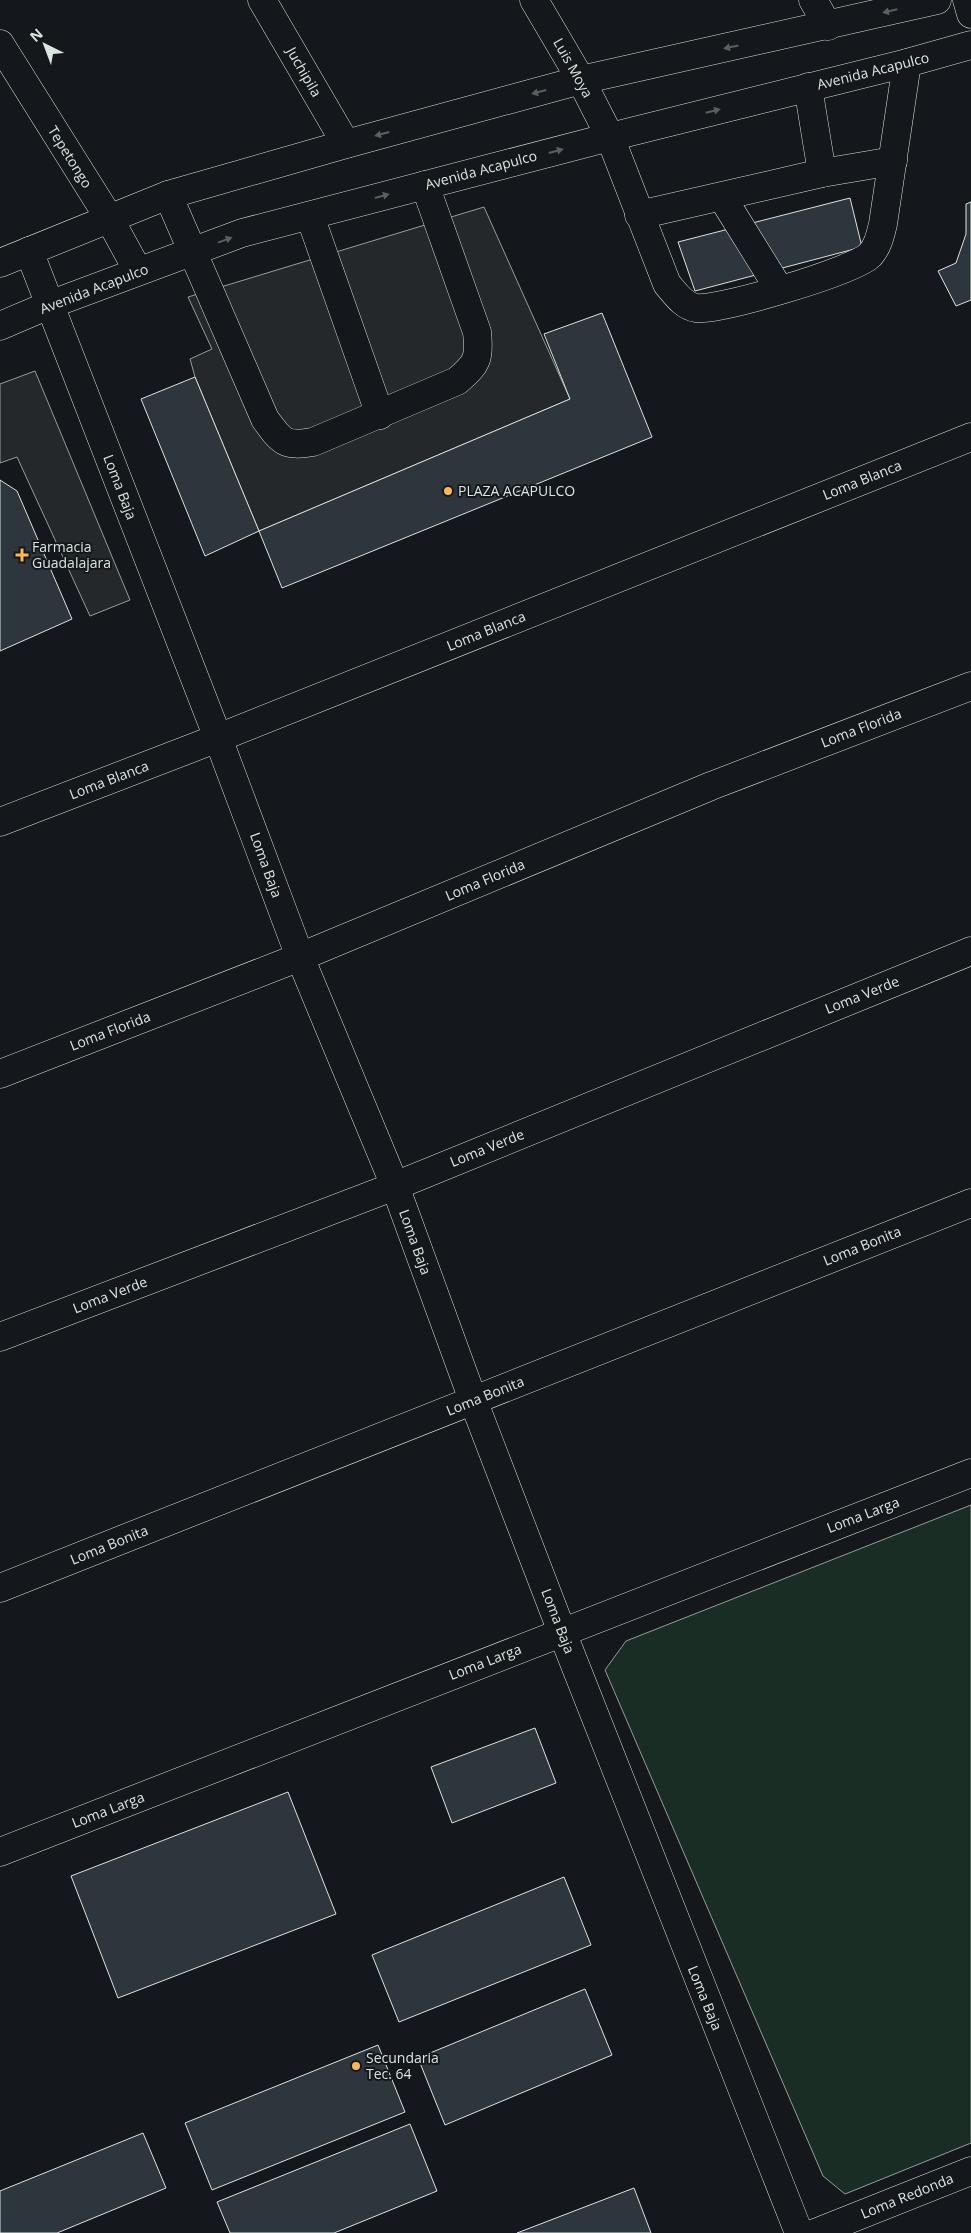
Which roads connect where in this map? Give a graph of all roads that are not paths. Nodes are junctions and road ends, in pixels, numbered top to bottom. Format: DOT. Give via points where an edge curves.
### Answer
graph roads {
  1 [pos="262,0"];
  2 [pos="534,0"];
  3 [pos="813,0"];
  4 [pos="937,0"];
  5 [pos="967,0"];
  6 [pos="971,14"];
  7 [pos="828,26"];
  8 [pos="0,44"];
  9 [pos="971,45"];
  10 [pos="907,63"];
  11 [pos="582,80"];
  12 [pos="808,87"];
  13 [pos="610,136"];
  14 [pos="346,144"];
  15 [pos="893,161"];
  16 [pos="822,173"];
  17 [pos="425,185"];
  18 [pos="168,195"];
  19 [pos="722,197"];
  20 [pos="639,215"];
  21 [pos="310,216"];
  22 [pos="109,218"];
  23 [pos="29,252"];
  24 [pos="192,252"];
  25 [pos="0,263"];
  26 [pos="138,271"];
  27 [pos="779,290"];
  28 [pos="49,305"];
  29 [pos="0,326"];
  30 [pos="380,415"];
  31 [pos="971,437"];
  32 [pos="971,686"];
  33 [pos="218,738"];
  34 [pos="0,822"];
  35 [pos="971,951"];
  36 [pos="300,957"];
  37 [pos="0,1074"];
  38 [pos="395,1186"];
  39 [pos="971,1203"];
  40 [pos="0,1337"];
  41 [pos="473,1400"];
  42 [pos="971,1473"];
  43 [pos="0,1588"];
  44 [pos="562,1632"];
  45 [pos="0,1852"];
  46 [pos="971,2170"];
  47 [pos="799,2233"];
  48 [pos="815,2233"];
  1 -- 14 [label="street, Juchipila"];
  2 -- 11 [label="street, Luis Moya"];
  3 -- 7 [label="street"];
  4 -- 7 [label="street, one-way"];
  5 -- 6 [label="street"];
  7 -- 11 [label="street, one-way"];
  8 -- 22 [label="street, Tepetongo"];
  9 -- 10 [label="street, Avenida Acapulco"];
  10 -- 12 [label="street, Avenida Acapulco"];
  10 -- 15 [label="street"];
  11 -- 13 [label="street, Luis Moya"];
  11 -- 14 [label="street, one-way"];
  13 -- 12 [label="street, Avenida Acapulco, one-way"];
  12 -- 16 [label="street"];
  17 -- 13 [label="street, Avenida Acapulco, one-way"];
  13 -- 20 [label="street, Luis Moya"];
  14 -- 18 [label="street"];
  15 -- 16 [label="street"];
  15 -- 27 [label="street" via="878,244 869,256 853,266"];
  16 -- 19 [label="street"];
  21 -- 17 [label="street, Avenida Acapulco, one-way"];
  17 -- 30 [label="street" via="477,332 479,352 474,367 456,381"];
  18 -- 22 [label="street"];
  18 -- 24 [label="street"];
  19 -- 20 [label="street"];
  19 -- 27 [label="street"];
  20 -- 27 [label="street, Luis Moya" via="667,284 681,300 694,308 714,307"];
  24 -- 21 [label="street, Avenida Acapulco, one-way" via="242,233"];
  21 -- 30 [label="street"];
  22 -- 23 [label="street"];
  22 -- 26 [label="street, Tepetongo"];
  23 -- 25 [label="street"];
  23 -- 28 [label="street, Loma Baja"];
  24 -- 26 [label="street, Avenida Acapulco"];
  24 -- 30 [label="street" via="265,419 279,437 294,446"];
  26 -- 28 [label="street, Avenida Acapulco"];
  28 -- 29 [label="street, Avenida Acapulco"];
  28 -- 33 [label="street, Loma Baja"];
  31 -- 33 [label="street, Loma Blanca"];
  32 -- 36 [label="street, Loma Florida" via="710,786"];
  33 -- 34 [label="street, Loma Blanca"];
  33 -- 36 [label="street, Loma Baja"];
  35 -- 38 [label="street, Loma Verde"];
  36 -- 37 [label="street, Loma Florida"];
  36 -- 38 [label="street, Loma Baja"];
  38 -- 40 [label="street, Loma Verde"];
  38 -- 41 [label="street, Loma Baja"];
  39 -- 41 [label="street, Loma Bonita"];
  41 -- 43 [label="street, Loma Bonita"];
  41 -- 44 [label="street, Loma Baja"];
  42 -- 44 [label="street, Loma Larga"];
  44 -- 45 [label="street, Loma Larga"];
  44 -- 47 [label="street, Loma Baja"];
  46 -- 48 [label="street, Loma Redonda"];
}
